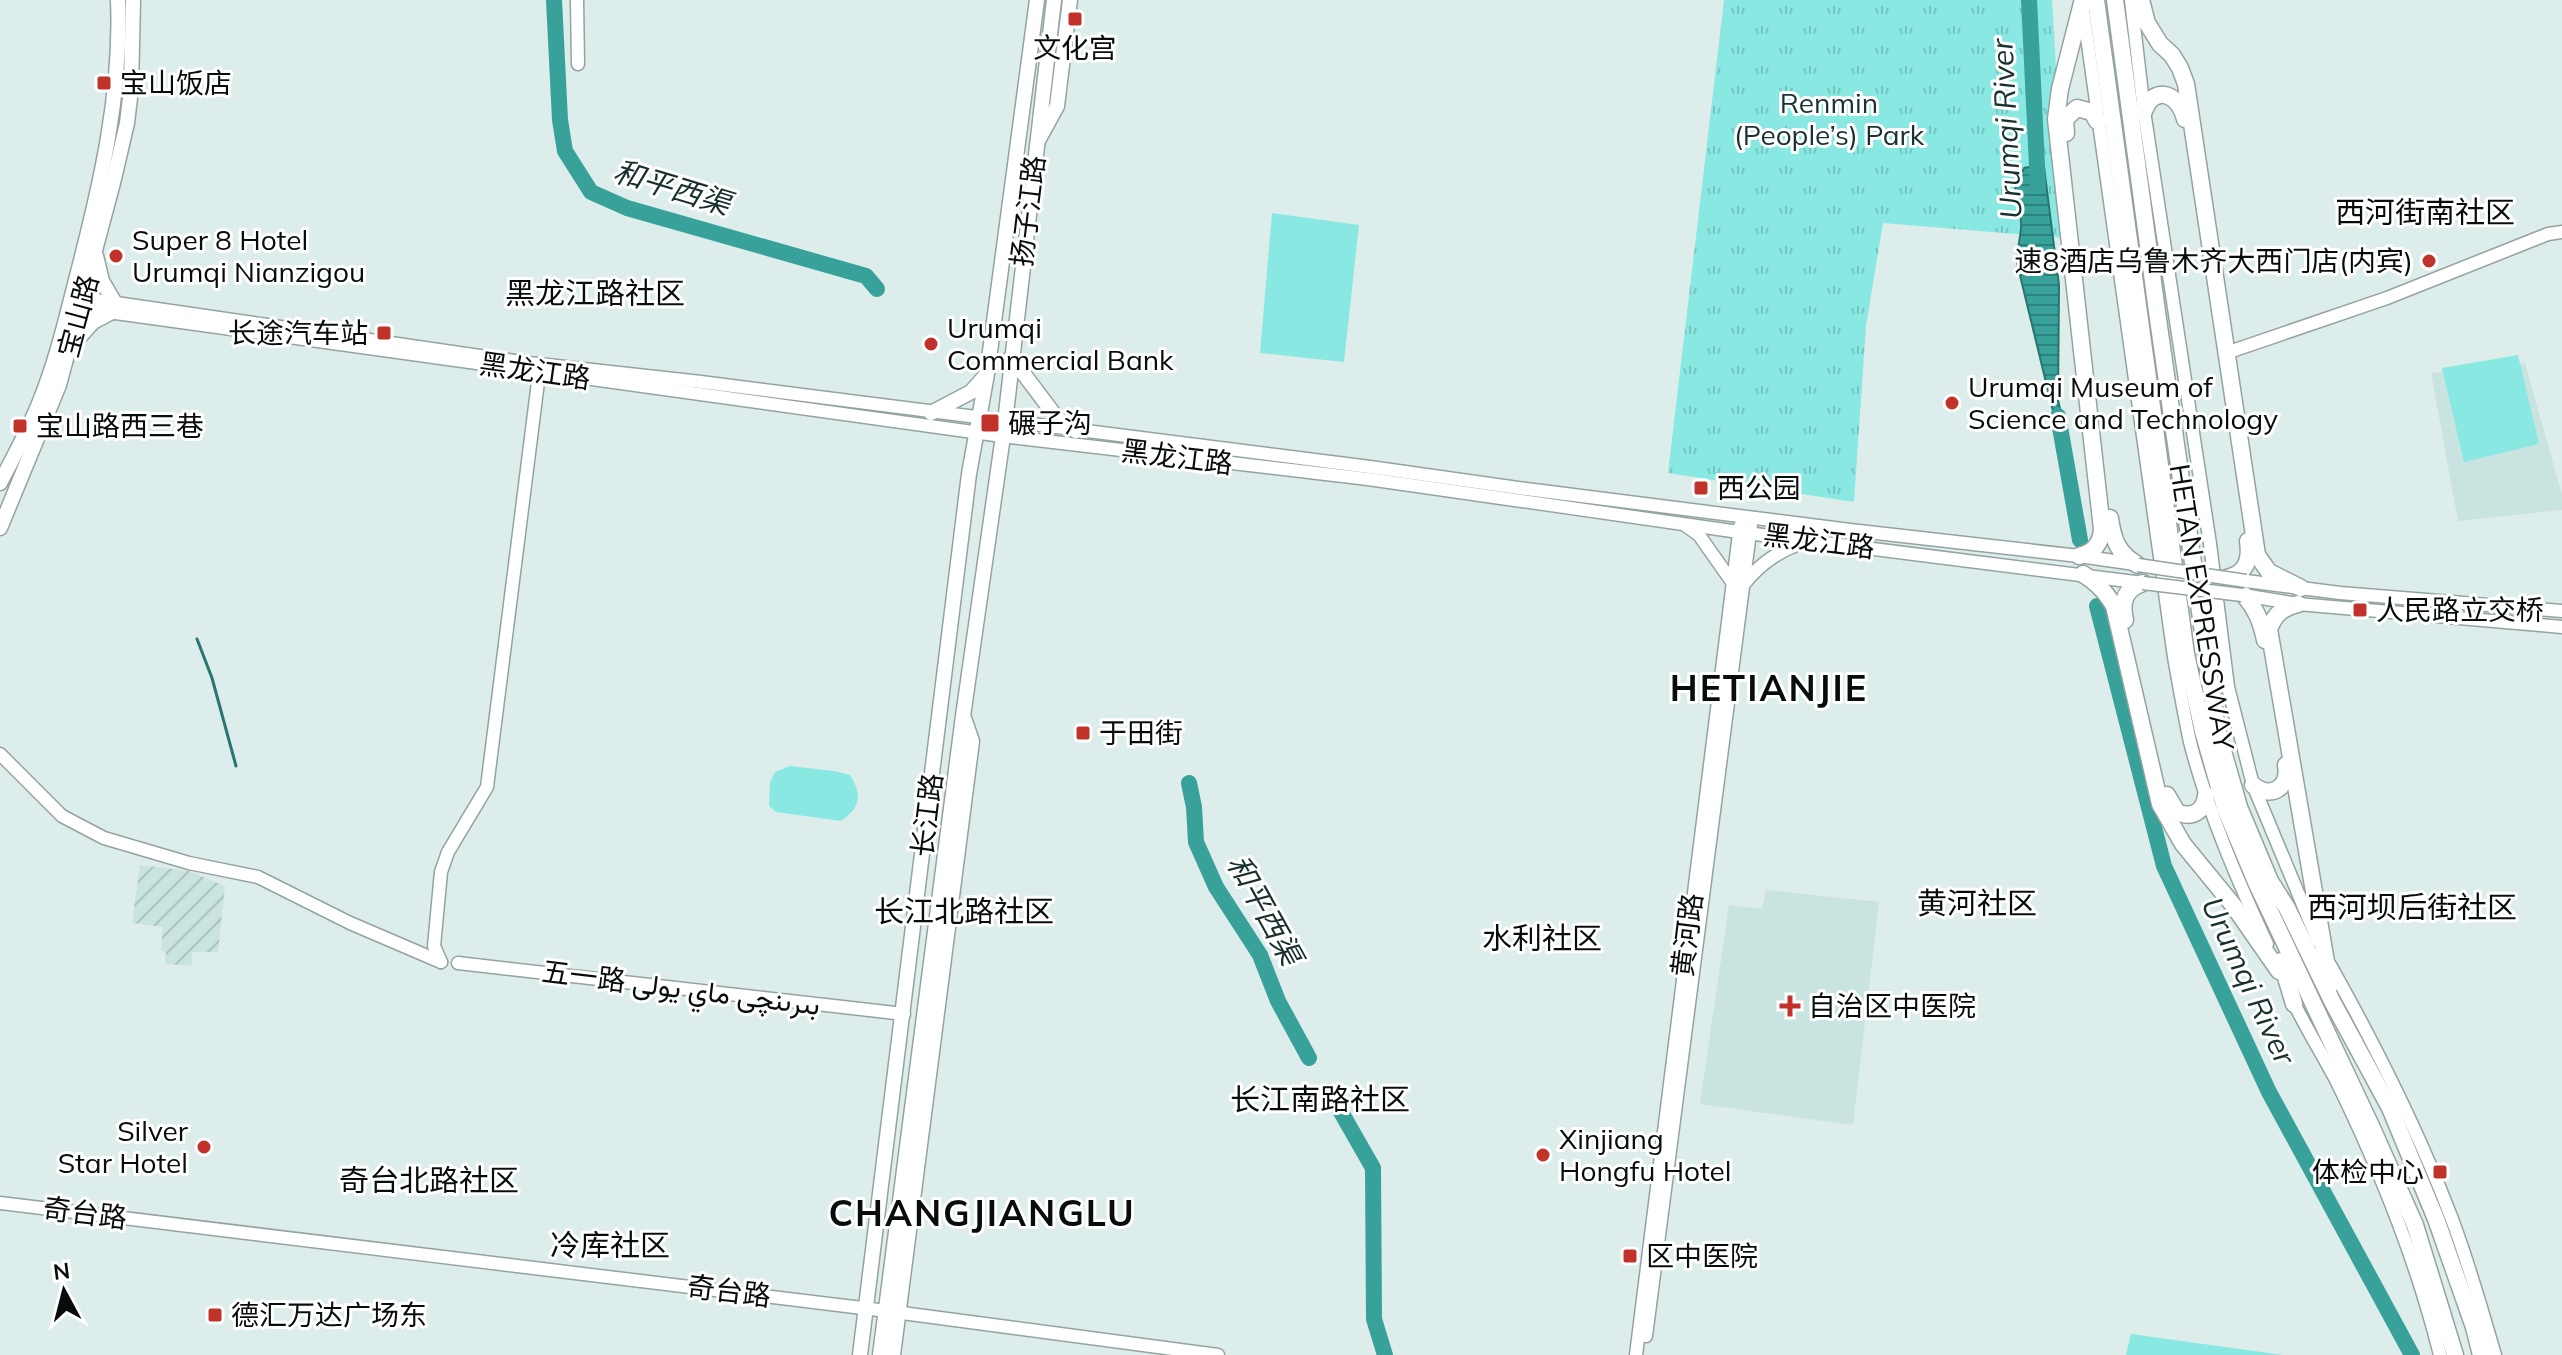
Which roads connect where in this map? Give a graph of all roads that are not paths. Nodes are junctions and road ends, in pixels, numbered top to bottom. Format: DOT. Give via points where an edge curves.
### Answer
graph roads {
  1 [pos="118,0"];
  2 [pos="133,0"];
  3 [pos="577,0"];
  4 [pos="1037,0"];
  5 [pos="1054,0"];
  6 [pos="1070,0"];
  7 [pos="2115,0"];
  8 [pos="2131,0"];
  9 [pos="2141,0"];
  10 [pos="2087,1"];
  11 [pos="578,64"];
  12 [pos="2144,111"];
  13 [pos="2097,121"];
  14 [pos="1035,146"];
  15 [pos="2562,232"];
  16 [pos="95,252"];
  17 [pos="77,303"];
  18 [pos="113,308"];
  19 [pos="71,346"];
  20 [pos="2229,352"];
  21 [pos="1011,357"];
  22 [pos="540,368"];
  23 [pos="987,374"];
  24 [pos="931,413"];
  25 [pos="978,425"];
  26 [pos="1003,429"];
  27 [pos="1076,431"];
  28 [pos="0,483"];
  29 [pos="1746,516"];
  30 [pos="1682,523"];
  31 [pos="0,528"];
  32 [pos="1744,532"];
  33 [pos="1810,540"];
  34 [pos="2079,556"];
  35 [pos="2138,565"];
  36 [pos="2083,574"];
  37 [pos="2226,578"];
  38 [pos="1738,583"];
  39 [pos="2143,583"];
  40 [pos="2244,590"];
  41 [pos="2299,596"];
  42 [pos="2562,611"];
  43 [pos="2562,627"];
  44 [pos="0,754"];
  45 [pos="2253,785"];
  46 [pos="2206,795"];
  47 [pos="2261,894"];
  48 [pos="2325,958"];
  49 [pos="458,963"];
  50 [pos="2279,971"];
  51 [pos="2333,1003"];
  52 [pos="2294,1004"];
  53 [pos="904,1014"];
  54 [pos="0,1203"];
  55 [pos="867,1308"];
  56 [pos="893,1312"];
  57 [pos="860,1355"];
  58 [pos="880,1355"];
  59 [pos="893,1355"];
  60 [pos="1218,1355"];
  61 [pos="1636,1355"];
  62 [pos="1644,1355"];
  63 [pos="2440,1355"];
  64 [pos="2455,1355"];
  65 [pos="2481,1355"];
  66 [pos="2495,1355"];
  1 -- 17 [label="main road, 宝山路" via="110,131"];
  2 -- 16 [label="main road, 宝山路" via="127,123"];
  3 -- 11 [label="main road"];
  4 -- 23 [label="main road, 扬子江路"];
  5 -- 14 [label="main road, 扬子江路"];
  6 -- 14 [label="main road" via="1057,106"];
  7 -- 51 [label="highway, HETAN EXPRESSWAY" via="2217,730 2239,807 2270,881"];
  8 -- 12 [label="main road"];
  9 -- 41 [label="highway" via="2147,23 2186,84 2257,555"];
  10 -- 13 [label="main road"];
  10 -- 34 [label="highway" via="2056,119 2102,529 2093,550"];
  10 -- 47 [label="highway, HETAN EXPRESSWAY" via="2186,654 2225,808"];
  12 -- 37 [label="highway" via="2163,95 2175,98 2183,109 2250,553 2245,568"];
  12 -- 45 [label="main road" via="2228,687"];
  13 -- 35 [label="highway" via="2092,112 2077,108 2065,124 2112,531 2120,552"];
  13 -- 46 [label="main road" via="2174,657"];
  14 -- 21 [label="main road, 扬子江路"];
  15 -- 20 [label="main road"];
  16 -- 17 [label="main road, 宝山路"];
  16 -- 18 [label="main road"];
  17 -- 18 [label="main road, 黑龙江路"];
  17 -- 19 [label="main road, 宝山路"];
  17 -- 28 [label="main road, 宝山路" via="40,402"];
  18 -- 19 [label="main road"];
  18 -- 22 [label="main road, 黑龙江路"];
  19 -- 31 [label="main road, 宝山路"];
  21 -- 26 [label="main road, 扬子江路"];
  21 -- 27 [label="main road" via="1057,418"];
  22 -- 24 [label="main road, 黑龙江路" via="701,382"];
  22 -- 25 [label="main road, 黑龙江路"];
  22 -- 44 [label="main road" via="487,787 441,872 434,946 441,962 258,877 104,838 62,816"];
  23 -- 24 [label="main road" via="971,392"];
  23 -- 25 [label="main road, 扬子江路"];
  24 -- 25 [label="main road, 黑龙江路"];
  25 -- 26 [label="main road, 黑龙江路"];
  25 -- 53 [label="main road, 长江路"];
  26 -- 27 [label="main road, 黑龙江路"];
  26 -- 30 [label="main road, 黑龙江路"];
  26 -- 56 [label="main road, 长江路" via="963,716"];
  27 -- 29 [label="main road, 黑龙江路"];
  29 -- 32 [label="main road, 黄河路"];
  29 -- 34 [label="main road, 黑龙江路"];
  30 -- 32 [label="main road, 黑龙江路"];
  30 -- 38 [label="main road" via="1699,535"];
  32 -- 33 [label="main road, 黑龙江路"];
  32 -- 38 [label="main road, 黄河路"];
  33 -- 36 [label="main road, 黑龙江路"];
  33 -- 38 [label="main road" via="1773,555"];
  34 -- 35 [label="main road, 黑龙江路"];
  35 -- 37 [label="main road, 黑龙江路, bridge"];
  36 -- 39 [label="main road, 黑龙江路"];
  36 -- 50 [label="highway" via="2114,606 2160,804 2183,844"];
  37 -- 40 [label="main road, 黑龙江路, bridge"];
  38 -- 61 [label="main road, 黄河路"];
  38 -- 62 [label="main road, 黄河路"];
  39 -- 40 [label="main road, 黑龙江路, bridge"];
  39 -- 46 [label="highway" via="2129,591 2123,606 2161,783 2173,808 2182,814 2199,811"];
  40 -- 41 [label="main road"];
  40 -- 45 [label="highway" via="2262,623 2287,772 2285,784 2275,791 2263,792"];
  41 -- 42 [label="main road"];
  41 -- 43 [label="main road"];
  41 -- 48 [label="highway" via="2273,618 2269,629"];
  45 -- 48 [label="main road"];
  46 -- 50 [label="main road"];
  47 -- 52 [label="highway"];
  47 -- 64 [label="highway, HETAN EXPRESSWAY" via="2415,1225"];
  48 -- 51 [label="highway"];
  48 -- 66 [label="main road" via="2375,1045 2433,1173"];
  49 -- 53 [label="main road, 五一路 بىرىنچى ماي يولى"];
  50 -- 52 [label="main road"];
  51 -- 65 [label="highway, HETAN EXPRESSWAY" via="2390,1108 2436,1219"];
  52 -- 63 [label="main road" via="2337,1083 2385,1192"];
  53 -- 55 [label="main road, 长江路"];
  54 -- 55 [label="main road, 奇台路"];
  55 -- 56 [label="main road, 奇台路"];
  55 -- 57 [label="main road, 长江路"];
  56 -- 58 [label="main road, 长江路"];
  56 -- 59 [label="main road"];
  56 -- 60 [label="main road, 奇台路"];
}
